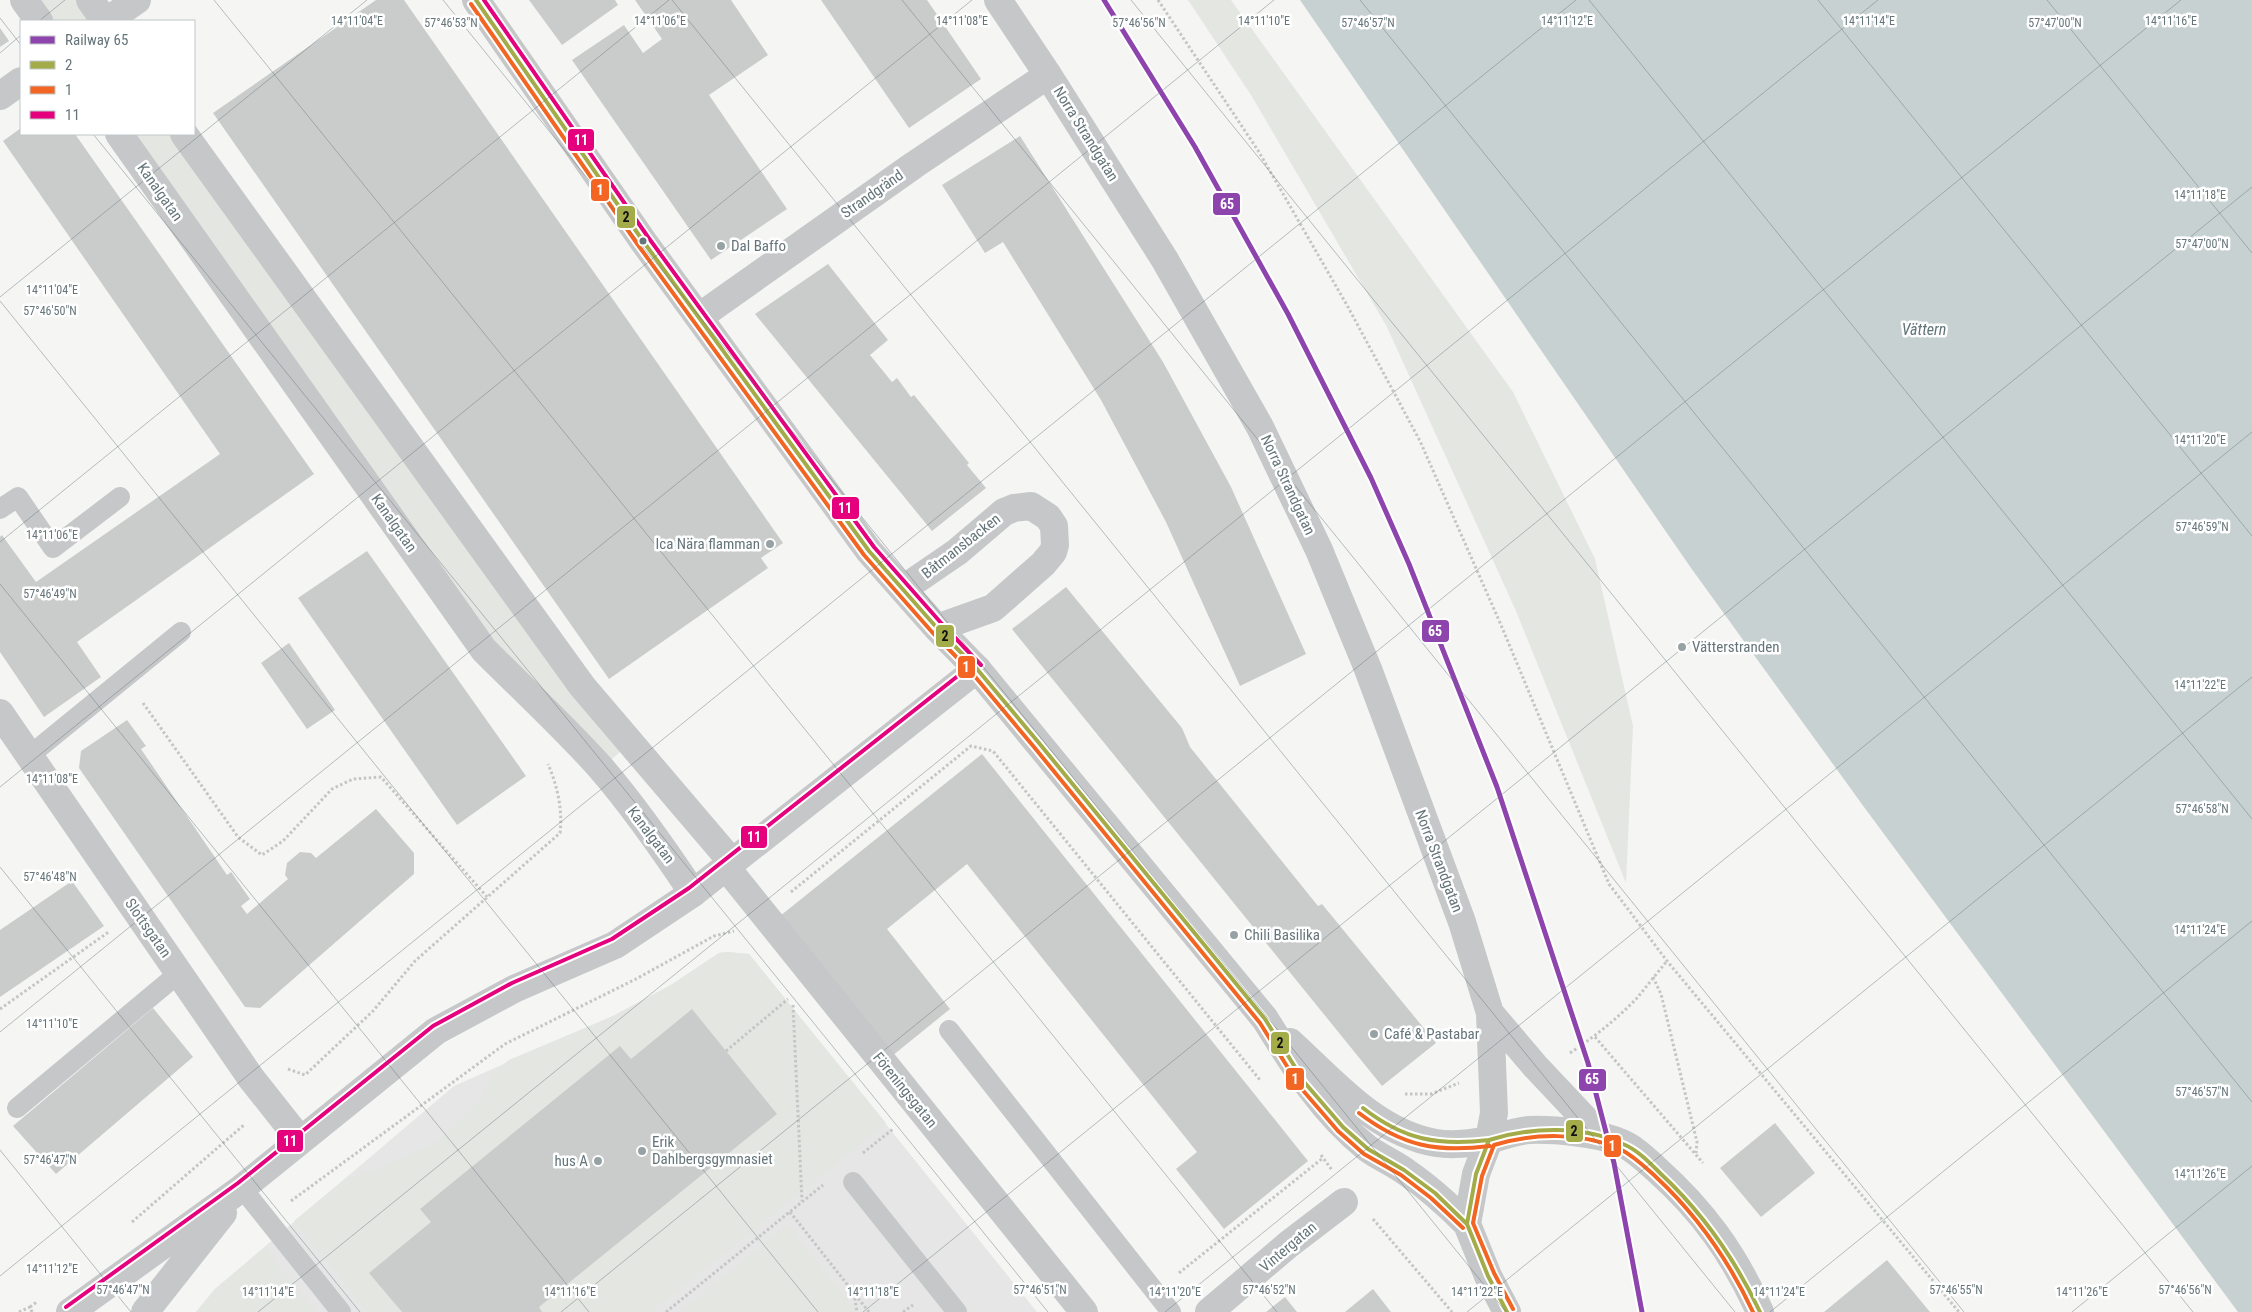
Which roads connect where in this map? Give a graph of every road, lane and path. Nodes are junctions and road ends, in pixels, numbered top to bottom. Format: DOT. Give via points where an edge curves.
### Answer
graph roads {
  1 [pos="24,0"];
  2 [pos="90,0"];
  3 [pos="137,0"];
  4 [pos="476,0"];
  5 [pos="998,0"];
  6 [pos="1158,0"];
  7 [pos="38,20"];
  8 [pos="105,20"];
  9 [pos="107,20"];
  10 [pos="1048,75"];
  11 [pos="20,82"];
  12 [pos="0,96"];
  13 [pos="120,135"];
  14 [pos="185,135"];
  15 [pos="698,317"];
  16 [pos="120,496"];
  17 [pos="0,509"];
  18 [pos="904,590"];
  19 [pos="938,628"];
  20 [pos="181,632"];
  21 [pos="977,669"];
  22 [pos="138,702"];
  23 [pos="0,713"];
  24 [pos="29,756"];
  25 [pos="545,759"];
  26 [pos="729,865"];
  27 [pos="692,893"];
  28 [pos="790,893"];
  29 [pos="488,898"];
  30 [pos="136,911"];
  31 [pos="736,932"];
  32 [pos="1667,961"];
  33 [pos="179,973"];
  34 [pos="1653,977"];
  35 [pos="0,1010"];
  36 [pos="1490,1013"];
  37 [pos="1265,1019"];
  38 [pos="949,1030"];
  39 [pos="1595,1036"];
  40 [pos="726,1050"];
  41 [pos="251,1078"];
  42 [pos="1266,1087"];
  43 [pos="919,1107"];
  44 [pos="16,1108"];
  45 [pos="1600,1135"];
  46 [pos="300,1140"];
  47 [pos="1489,1140"];
  48 [pos="1319,1153"];
  49 [pos="1696,1153"];
  50 [pos="858,1157"];
  51 [pos="1323,1158"];
  52 [pos="1335,1173"];
  53 [pos="829,1180"];
  54 [pos="853,1182"];
  55 [pos="242,1188"];
  56 [pos="802,1202"];
  57 [pos="1344,1202"];
  58 [pos="790,1212"];
  59 [pos="1372,1217"];
  60 [pos="266,1220"];
  61 [pos="131,1223"];
  62 [pos="1467,1224"];
  63 [pos="854,1292"];
  64 [pos="1155,1292"];
  65 [pos="44,1297"];
  66 [pos="30,1307"];
  67 [pos="19,1312"];
  68 [pos="32,1312"];
  69 [pos="70,1312"];
  70 [pos="145,1312"];
  71 [pos="341,1312"];
  72 [pos="666,1312"];
  73 [pos="857,1312"];
  74 [pos="870,1312"];
  75 [pos="957,1312"];
  76 [pos="1084,1312"];
  77 [pos="1171,1312"];
  78 [pos="1210,1312"];
  79 [pos="1452,1312"];
  80 [pos="1508,1312"];
  81 [pos="1760,1312"];
  82 [pos="1960,1312"];
  1 -- 7 [label="street"];
  2 -- 8 [label="street"];
  3 -- 9 [label="street"];
  4 -- 15 [label="street"];
  5 -- 10 [label="street, Norra Strandgatan"];
  6 -- 32 [label="path" via="1259,152 1420,441 1502,625 1609,884"];
  10 -- 15 [label="street, Strandgränd"];
  10 -- 36 [label="street, Norra Strandgatan" via="1165,260 1243,396 1291,489 1368,670 1462,922"];
  11 -- 12 [label="street"];
  13 -- 27 [label="street, Kanalgatan" via="484,650 601,769 671,860"];
  14 -- 26 [label="street" via="582,686"];
  15 -- 18 [label="street" via="869,551"];
  16 -- 17 [label="lane" via="52,548 18,496"];
  18 -- 19 [label="street"];
  18 -- 19 [label="street, Båtmansbacken" via="957,552 1004,512 1031,506 1048,517 1054,526 1055,545 1043,564 993,608"];
  19 -- 21 [label="street"];
  20 -- 24 [label="lane"];
  21 -- 26 [label="street"];
  21 -- 37 [label="street"];
  22 -- 29 [label="path" via="145,703 238,837 262,855 283,841 332,790 353,779 381,777"];
  23 -- 24 [label="street, Slottsgatan"];
  24 -- 30 [label="street, Slottsgatan"];
  25 -- 29 [label="path" via="553,776 562,818 560,833"];
  26 -- 27 [label="street"];
  26 -- 43 [label="street, Föreningsgatan"];
  27 -- 46 [label="street" via="615,945 514,988 436,1031"];
  28 -- 42 [label="path" via="971,746 994,750"];
  29 -- 41 [label="path" via="415,961 373,1011 305,1075 273,1063"];
  30 -- 33 [label="street, Slottsgatan"];
  30 -- 35 [label="path"];
  31 -- 60 [label="path" via="731,930 714,936 636,980 505,1044"];
  32 -- 34 [label="path"];
  32 -- 82 [label="path"];
  33 -- 41 [label="street, Slottsgatan"];
  33 -- 44 [label="lane"];
  34 -- 39 [label="path" via="1637,997"];
  34 -- 49 [label="path" via="1661,994 1697,1142"];
  36 -- 45 [label="street, Norra Strandgatan"];
  36 -- 47 [label="street, Norra Strandgatan" via="1494,1113"];
  37 -- 47 [label="street" via="1380,1122 1416,1138 1437,1143"];
  37 -- 62 [label="street" via="1305,1083 1342,1126 1368,1149 1435,1193"];
  38 -- 64 [label="lane"];
  40 -- 56 [label="path" via="793,996"];
  41 -- 46 [label="street, Slottsgatan"];
  41 -- 61 [label="path" via="248,1121"];
  43 -- 50 [label="path"];
  43 -- 76 [label="street, Föreningsgatan"];
  45 -- 47 [label="street" via="1530,1130"];
  45 -- 81 [label="street" via="1622,1142 1637,1152 1700,1212 1729,1252"];
  46 -- 55 [label="street"];
  47 -- 62 [label="street, Norra Strandgatan" via="1476,1174"];
  48 -- 51 [label="path"];
  51 -- 52 [label="path"];
  51 -- 64 [label="path"];
  53 -- 56 [label="path"];
  54 -- 75 [label="lane"];
  55 -- 60 [label="lane"];
  55 -- 69 [label="street"];
  55 -- 70 [label="street"];
  56 -- 58 [label="path"];
  57 -- 78 [label="street, Vintergatan" via="1288,1244"];
  58 -- 63 [label="path"];
  58 -- 72 [label="path"];
  59 -- 79 [label="path"];
  60 -- 71 [label="lane"];
  62 -- 80 [label="street" via="1488,1276"];
  63 -- 73 [label="path"];
  63 -- 74 [label="path"];
  64 -- 77 [label="lane"];
  65 -- 66 [label="path"];
  66 -- 67 [label="path"];
  66 -- 68 [label="path"];
}
